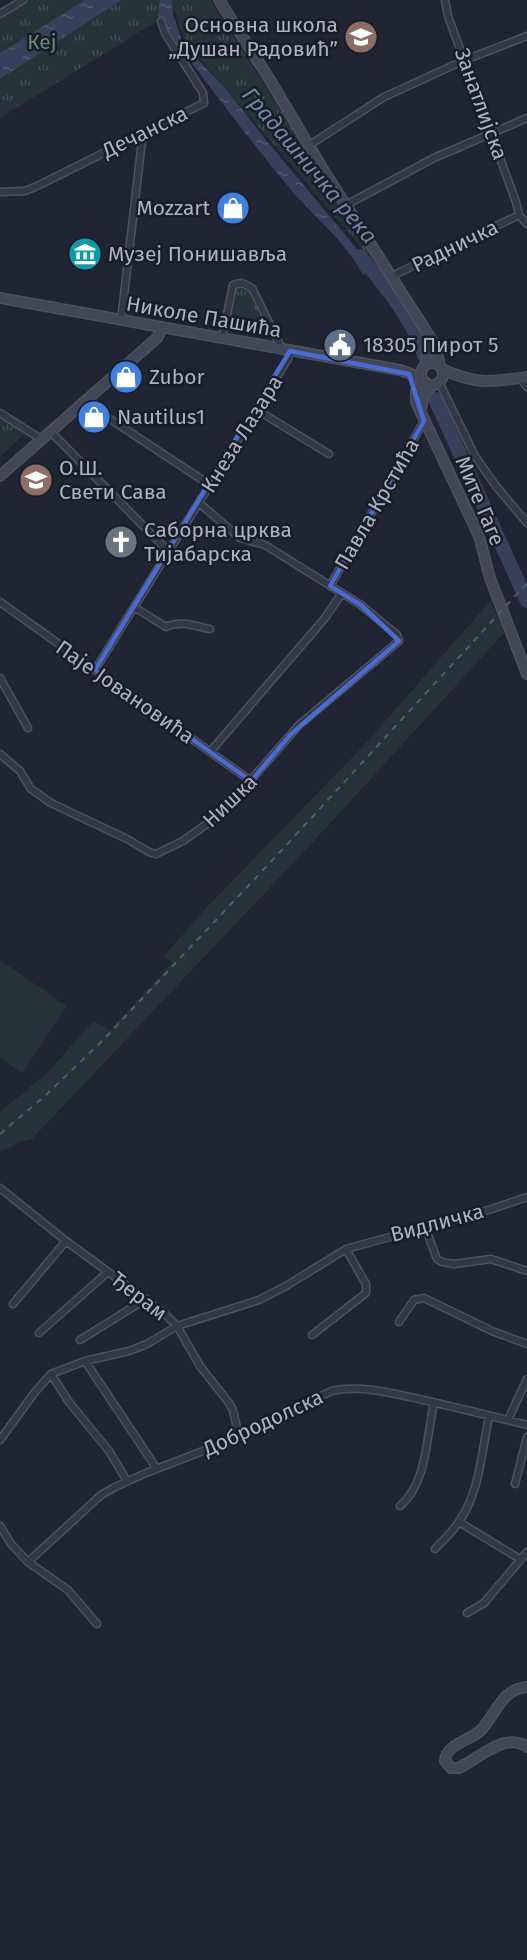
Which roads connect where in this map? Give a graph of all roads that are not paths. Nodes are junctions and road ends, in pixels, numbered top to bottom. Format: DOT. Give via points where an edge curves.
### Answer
graph roads {
  1 [pos="23,0"];
  2 [pos="445,0"];
  3 [pos="221,2"];
  4 [pos="0,14"];
  5 [pos="161,21"];
  6 [pos="527,36"];
  7 [pos="465,60"];
  8 [pos="527,118"];
  9 [pos="144,132"];
  10 [pos="491,132"];
  11 [pos="308,146"];
  12 [pos="0,192"];
  13 [pos="346,205"];
  14 [pos="519,215"];
  15 [pos="527,224"];
  16 [pos="392,276"];
  17 [pos="0,298"];
  18 [pos="121,321"];
  19 [pos="162,328"];
  20 [pos="428,335"];
  21 [pos="222,339"];
  22 [pos="286,351"];
  23 [pos="441,368"];
  24 [pos="406,372"];
  25 [pos="524,377"];
  26 [pos="428,378"];
  27 [pos="468,380"];
  28 [pos="527,387"];
  29 [pos="82,404"];
  30 [pos="257,410"];
  31 [pos="0,413"];
  32 [pos="423,416"];
  33 [pos="50,431"];
  34 [pos="41,439"];
  35 [pos="329,454"];
  36 [pos="0,476"];
  37 [pos="210,485"];
  38 [pos="199,503"];
  39 [pos="527,523"];
  40 [pos="169,552"];
  41 [pos="330,586"];
  42 [pos="342,593"];
  43 [pos="0,602"];
  44 [pos="134,607"];
  45 [pos="210,629"];
  46 [pos="95,670"];
  47 [pos="527,674"];
  48 [pos="0,678"];
  49 [pos="28,728"];
  50 [pos="210,752"];
  51 [pos="0,754"];
  52 [pos="251,781"];
  53 [pos="0,1188"];
  54 [pos="527,1197"];
  55 [pos="425,1227"];
  56 [pos="66,1241"];
  57 [pos="346,1249"];
  58 [pos="527,1271"];
  59 [pos="108,1272"];
  60 [pos="146,1299"];
  61 [pos="13,1304"];
  62 [pos="399,1322"];
  63 [pos="177,1326"];
  64 [pos="39,1333"];
  65 [pos="312,1335"];
  66 [pos="80,1340"];
  67 [pos="527,1344"];
  68 [pos="85,1361"];
  69 [pos="51,1374"];
  70 [pos="527,1379"];
  71 [pos="434,1403"];
  72 [pos="489,1416"];
  73 [pos="508,1420"];
  74 [pos="527,1425"];
  75 [pos="239,1437"];
  76 [pos="527,1437"];
  77 [pos="0,1440"];
  78 [pos="157,1469"];
  79 [pos="128,1481"];
  80 [pos="515,1484"];
  81 [pos="400,1506"];
  82 [pos="459,1522"];
  83 [pos="0,1526"];
  84 [pos="435,1549"];
  85 [pos="527,1552"];
  86 [pos="520,1559"];
  87 [pos="28,1562"];
  88 [pos="467,1613"];
  89 [pos="97,1624"];
  90 [pos="527,1687"];
  91 [pos="527,1747"];
  1 -- 4 [label="street"];
  2 -- 7 [label="street, Занатлијска"];
  3 -- 11 [label="main road"];
  5 -- 9 [label="street, Дечанска" via="203,93 204,103"];
  6 -- 7 [label="street"];
  7 -- 10 [label="street, Занатлијска"];
  7 -- 11 [label="street" via="384,97"];
  8 -- 10 [label="street"];
  9 -- 12 [label="street, Дечанска" via="35,187"];
  9 -- 18 [label="street"];
  10 -- 13 [label="street"];
  10 -- 14 [label="street, Занатлијска"];
  11 -- 13 [label="main road"];
  13 -- 16 [label="main road"];
  14 -- 15 [label="street, Занатлијска"];
  14 -- 16 [label="street, Радничка"];
  16 -- 20 [label="main road"];
  17 -- 18 [label="main road, Николе Пашића"];
  18 -- 19 [label="main road, Николе Пашића"];
  19 -- 21 [label="main road, Николе Пашића"];
  19 -- 29 [label="main road" via="157,338"];
  20 -- 23 [label="main road" via="438,351"];
  20 -- 26 [label="main road"];
  21 -- 22 [label="main road, Николе Пашића"];
  21 -- 22 [label="street" via="233,285 243,283 252,288"];
  22 -- 24 [label="main road, Николе Пашића"];
  22 -- 30 [label="street, Кнеза Лазара" via="288,359"];
  23 -- 26 [label="main road"];
  23 -- 26 [label="main road, Николе Пашића" via="433,363"];
  23 -- 27 [label="main road, Николе Пашића"];
  24 -- 26 [label="main road"];
  24 -- 26 [label="main road, Николе Пашића" via="408,368"];
  25 -- 27 [label="main road, Николе Пашића"];
  25 -- 28 [label="street"];
  26 -- 27 [label="main road, Николе Пашића"];
  26 -- 32 [label="main road"];
  26 -- 32 [label="main road, Мите Гаге" via="415,398"];
  26 -- 39 [label="street" via="475,456"];
  29 -- 33 [label="main road"];
  29 -- 37 [label="street"];
  30 -- 35 [label="street"];
  30 -- 37 [label="street, Кнеза Лазара"];
  31 -- 34 [label="street"];
  32 -- 41 [label="street, Павла Крстића"];
  32 -- 47 [label="main road, Мите Гаге" via="479,536 490,578"];
  33 -- 34 [label="main road"];
  33 -- 40 [label="street"];
  34 -- 36 [label="main road"];
  37 -- 38 [label="street, Кнеза Лазара"];
  38 -- 40 [label="street, Кнеза Лазара"];
  38 -- 41 [label="street" via="240,538 265,545"];
  40 -- 44 [label="street, Кнеза Лазара"];
  41 -- 42 [label="street"];
  42 -- 50 [label="street"];
  42 -- 52 [label="street, Нишка" via="397,635 399,641 299,724"];
  43 -- 46 [label="street, Паје Јовановића"];
  44 -- 45 [label="street" via="166,627 174,623"];
  44 -- 46 [label="street, Кнеза Лазара"];
  46 -- 50 [label="street, Паје Јовановића"];
  48 -- 49 [label="street"];
  50 -- 52 [label="street, Паје Јовановића"];
  51 -- 52 [label="street, Нишка" via="20,771 31,789 51,803 153,854 183,841 214,820"];
  53 -- 56 [label="street, Ђерам"];
  54 -- 55 [label="street, Видличка"];
  55 -- 57 [label="street, Видличка"];
  55 -- 58 [label="street" via="437,1259 442,1262 491,1259"];
  56 -- 59 [label="street, Ђерам"];
  56 -- 61 [label="street"];
  57 -- 63 [label="street, Видличка" via="259,1300"];
  57 -- 65 [label="street" via="366,1284 366,1293"];
  59 -- 60 [label="street, Ђерам"];
  59 -- 64 [label="street"];
  60 -- 63 [label="street, Ђерам"];
  60 -- 66 [label="street"];
  62 -- 67 [label="street" via="414,1300 424,1298"];
  63 -- 68 [label="street, Видличка" via="141,1346"];
  63 -- 75 [label="street, Ђерам" via="200,1366 229,1403"];
  68 -- 69 [label="street, Видличка"];
  68 -- 78 [label="street"];
  69 -- 77 [label="street"];
  69 -- 79 [label="street"];
  70 -- 73 [label="street"];
  71 -- 72 [label="street, Добродолска"];
  71 -- 75 [label="street, Добродолска" via="343,1388"];
  71 -- 81 [label="street" via="421,1469 410,1496"];
  72 -- 73 [label="street, Добродолска"];
  72 -- 82 [label="street" via="473,1492"];
  73 -- 74 [label="street, Добродолска"];
  75 -- 78 [label="street, Добродолска"];
  76 -- 80 [label="street"];
  78 -- 79 [label="street, Добродолска"];
  79 -- 87 [label="street, Добродолска" via="101,1495"];
  82 -- 84 [label="street"];
  82 -- 86 [label="street"];
  83 -- 87 [label="street"];
  85 -- 86 [label="street"];
  86 -- 88 [label="street" via="484,1603"];
  87 -- 89 [label="street" via="68,1590"];
  90 -- 91 [label="main road" via="505,1697 482,1729 451,1748 445,1761 451,1768 459,1768 509,1742"];
}
